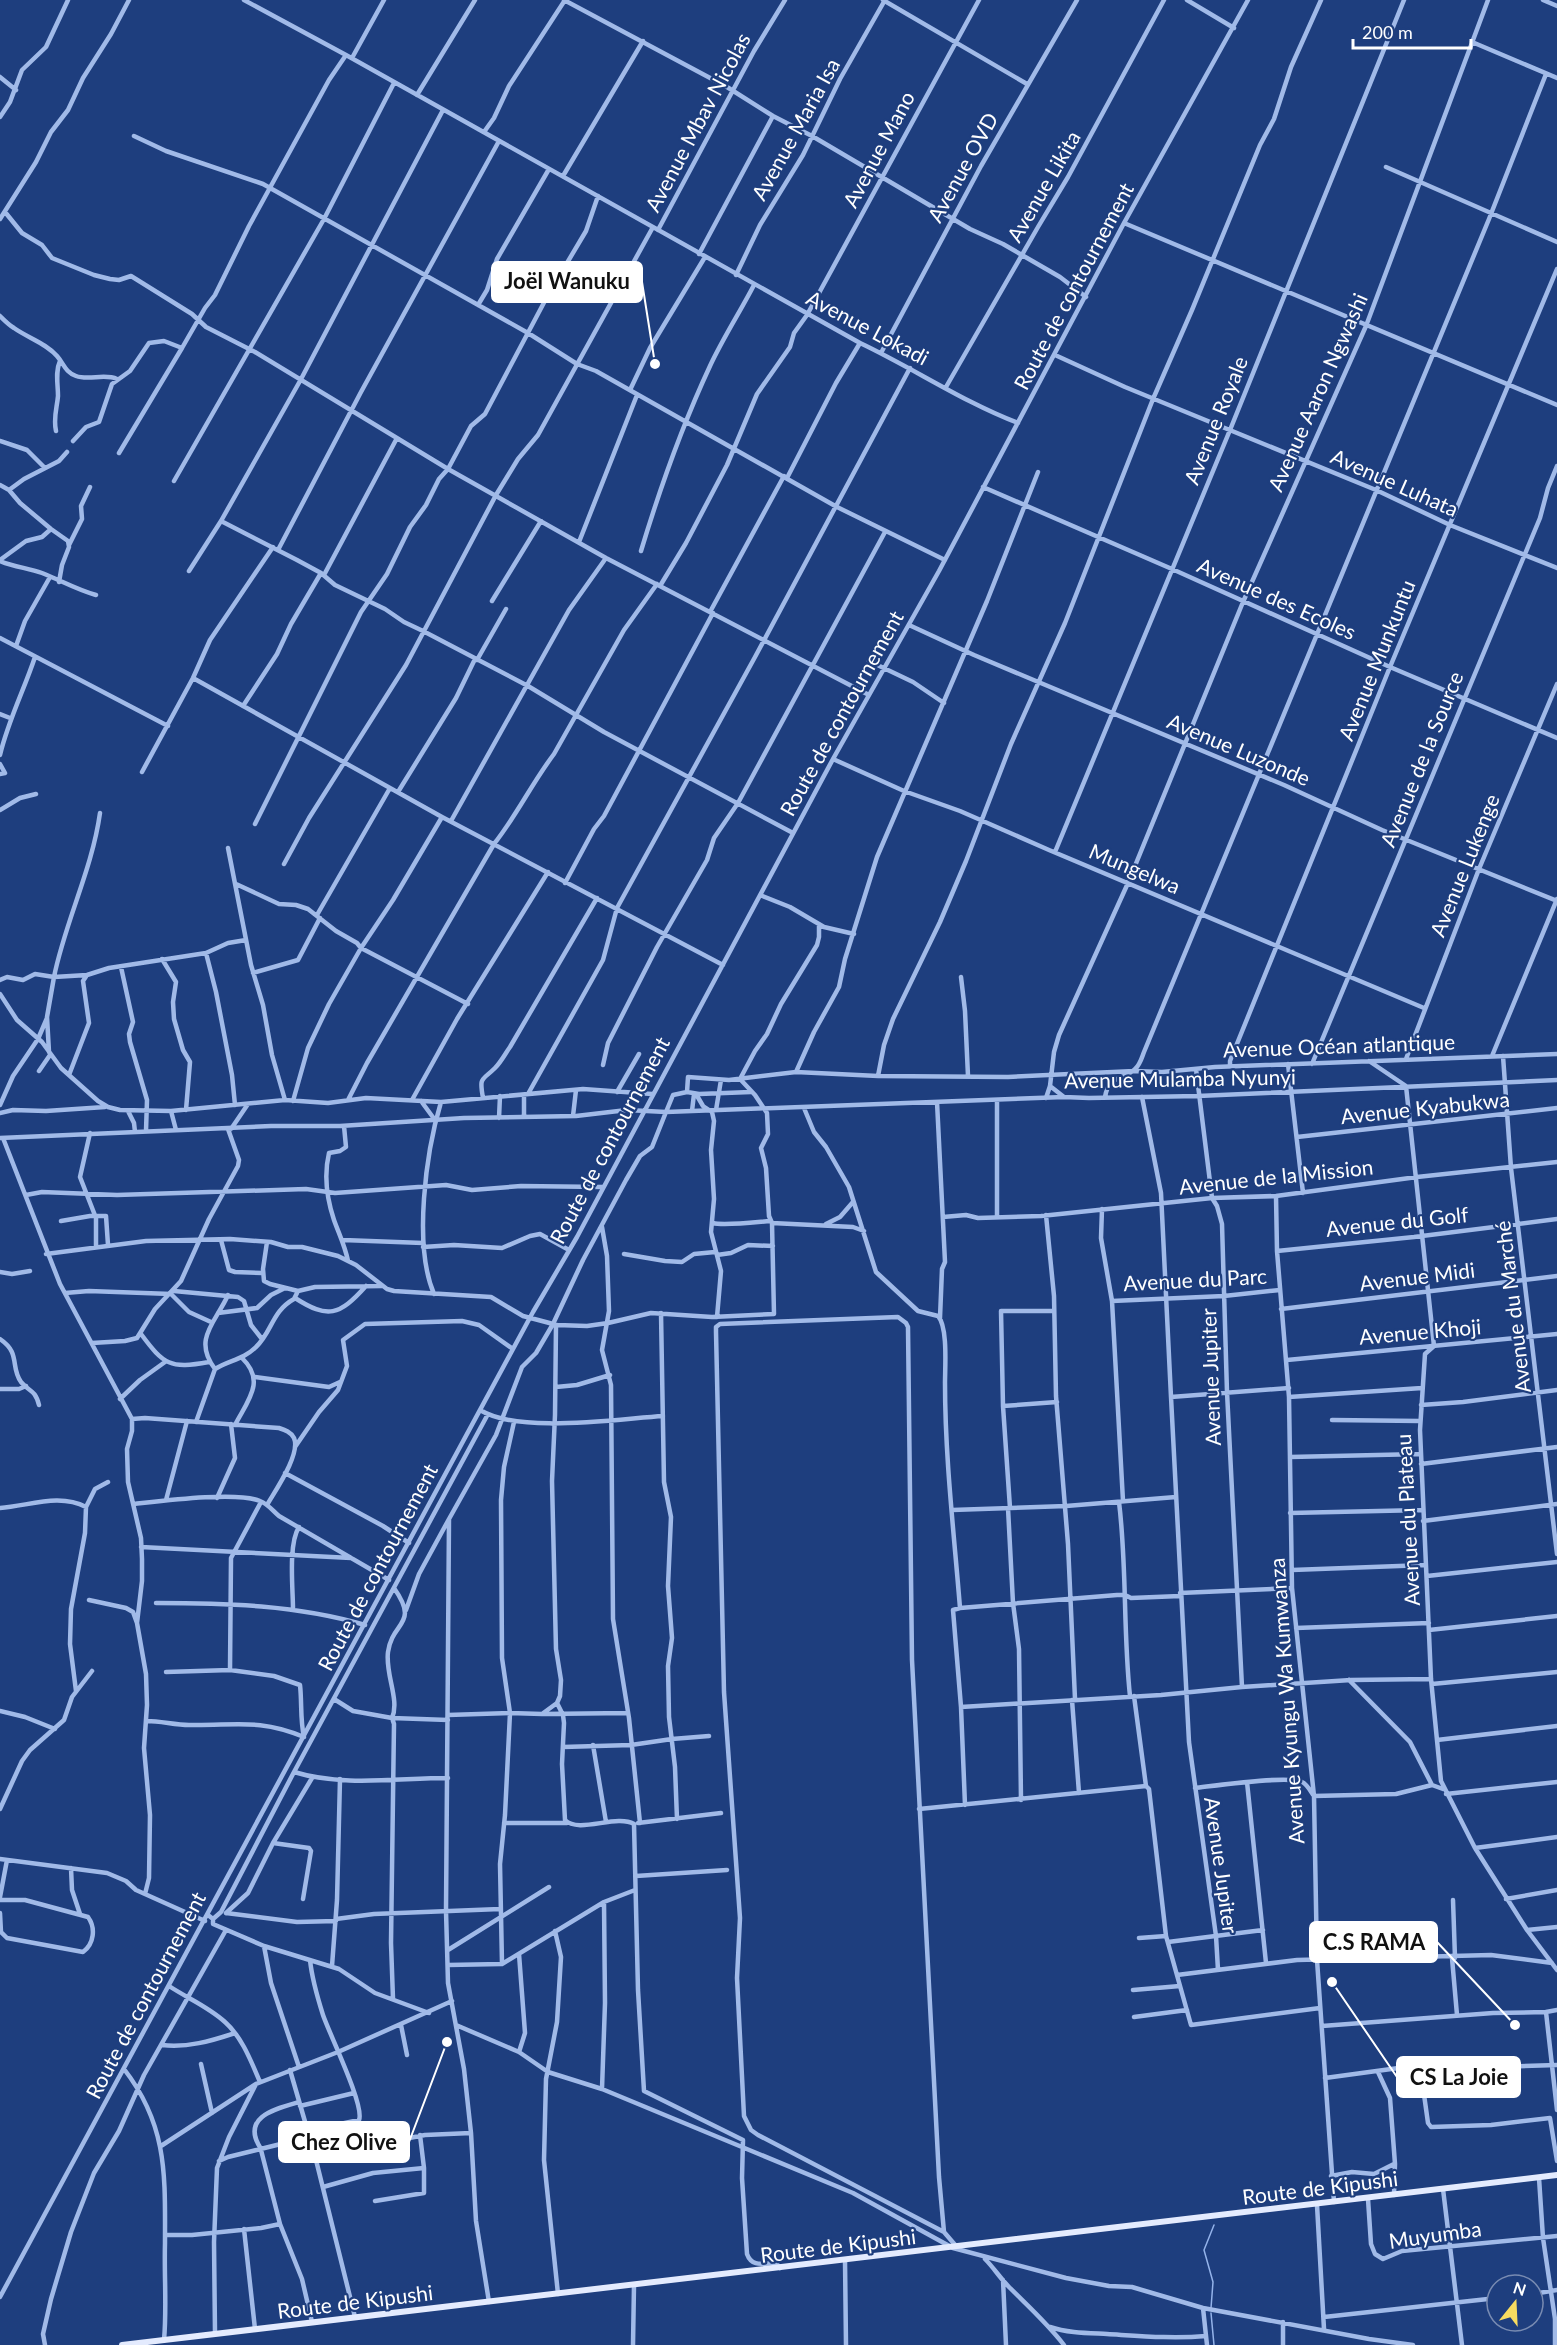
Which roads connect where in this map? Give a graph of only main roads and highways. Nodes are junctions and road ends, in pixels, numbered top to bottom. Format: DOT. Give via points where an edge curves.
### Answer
graph roads {
  1 [pos="1557,2175"];
  2 [pos="184,2341"];
  3 [pos="122,2345"];
  1 -- 2 [label="main road, Route de Kipushi" via="215,2333"];
  2 -- 3 [label="main road, Route de Kipushi"];
}
